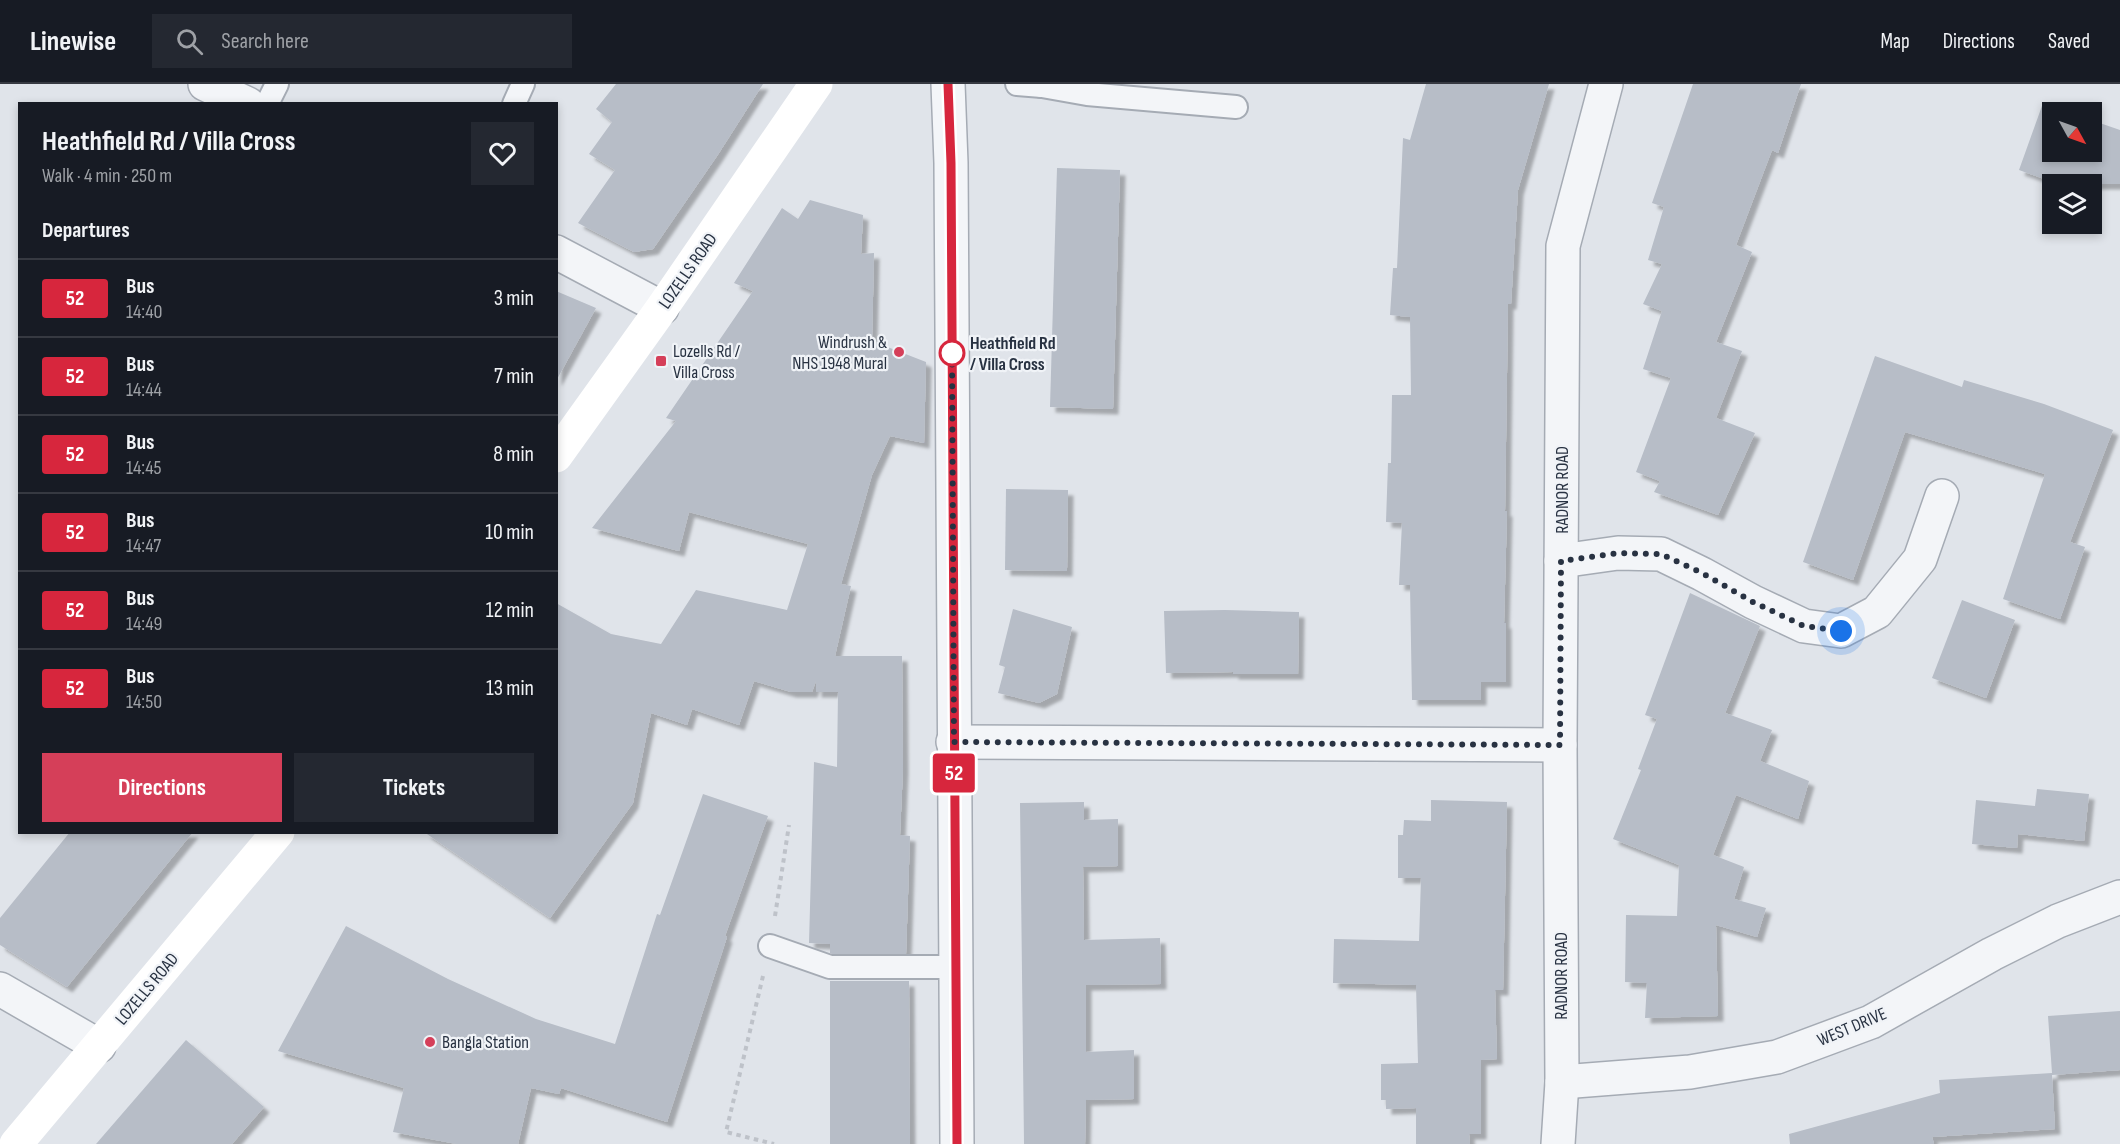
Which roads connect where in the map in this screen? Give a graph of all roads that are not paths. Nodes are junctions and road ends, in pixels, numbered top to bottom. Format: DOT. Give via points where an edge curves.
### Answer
graph roads {
  1 [pos="205,84"];
  2 [pos="277,84"];
  3 [pos="523,84"];
  4 [pos="816,84"];
  5 [pos="948,84"];
  6 [pos="1017,84"];
  7 [pos="1606,84"];
  8 [pos="1043,85"];
  9 [pos="244,102"];
  10 [pos="268,102"];
  11 [pos="515,102"];
  12 [pos="1236,108"];
  13 [pos="558,253"];
  14 [pos="662,308"];
  15 [pos="558,453"];
  16 [pos="1942,496"];
  17 [pos="1561,561"];
  18 [pos="954,742"];
  19 [pos="1560,745"];
  20 [pos="276,834"];
  21 [pos="2120,897"];
  22 [pos="770,946"];
  23 [pos="956,967"];
  24 [pos="0,989"];
  25 [pos="99,1046"];
  26 [pos="1562,1082"];
  27 [pos="16,1144"];
  28 [pos="957,1144"];
  29 [pos="1558,1144"];
  1 -- 9 [label="street"];
  2 -- 10 [label="lane"];
  3 -- 11 [label="lane"];
  4 -- 14 [label="main road, LOZELLS ROAD"];
  5 -- 18 [label="street"];
  6 -- 8 [label="lane"];
  7 -- 17 [label="street, RADNOR ROAD" via="1563,246"];
  8 -- 12 [label="lane" via="1087,94"];
  13 -- 14 [label="street"];
  14 -- 15 [label="main road, LOZELLS ROAD"];
  16 -- 17 [label="street" via="1920,559 1877,612 1841,631 1804,626 1661,554 1618,553"];
  17 -- 19 [label="street, RADNOR ROAD"];
  18 -- 19 [label="street"];
  18 -- 23 [label="street"];
  19 -- 26 [label="street, RADNOR ROAD"];
  20 -- 25 [label="main road, LOZELLS ROAD"];
  21 -- 26 [label="street, WEST DRIVE" via="2058,921 1992,954 1871,1022 1777,1057 1690,1072"];
  22 -- 23 [label="lane" via="830,968"];
  23 -- 28 [label="street"];
  24 -- 25 [label="street"];
  25 -- 27 [label="main road, LOZELLS ROAD"];
  26 -- 29 [label="street, RADNOR ROAD"];
}
